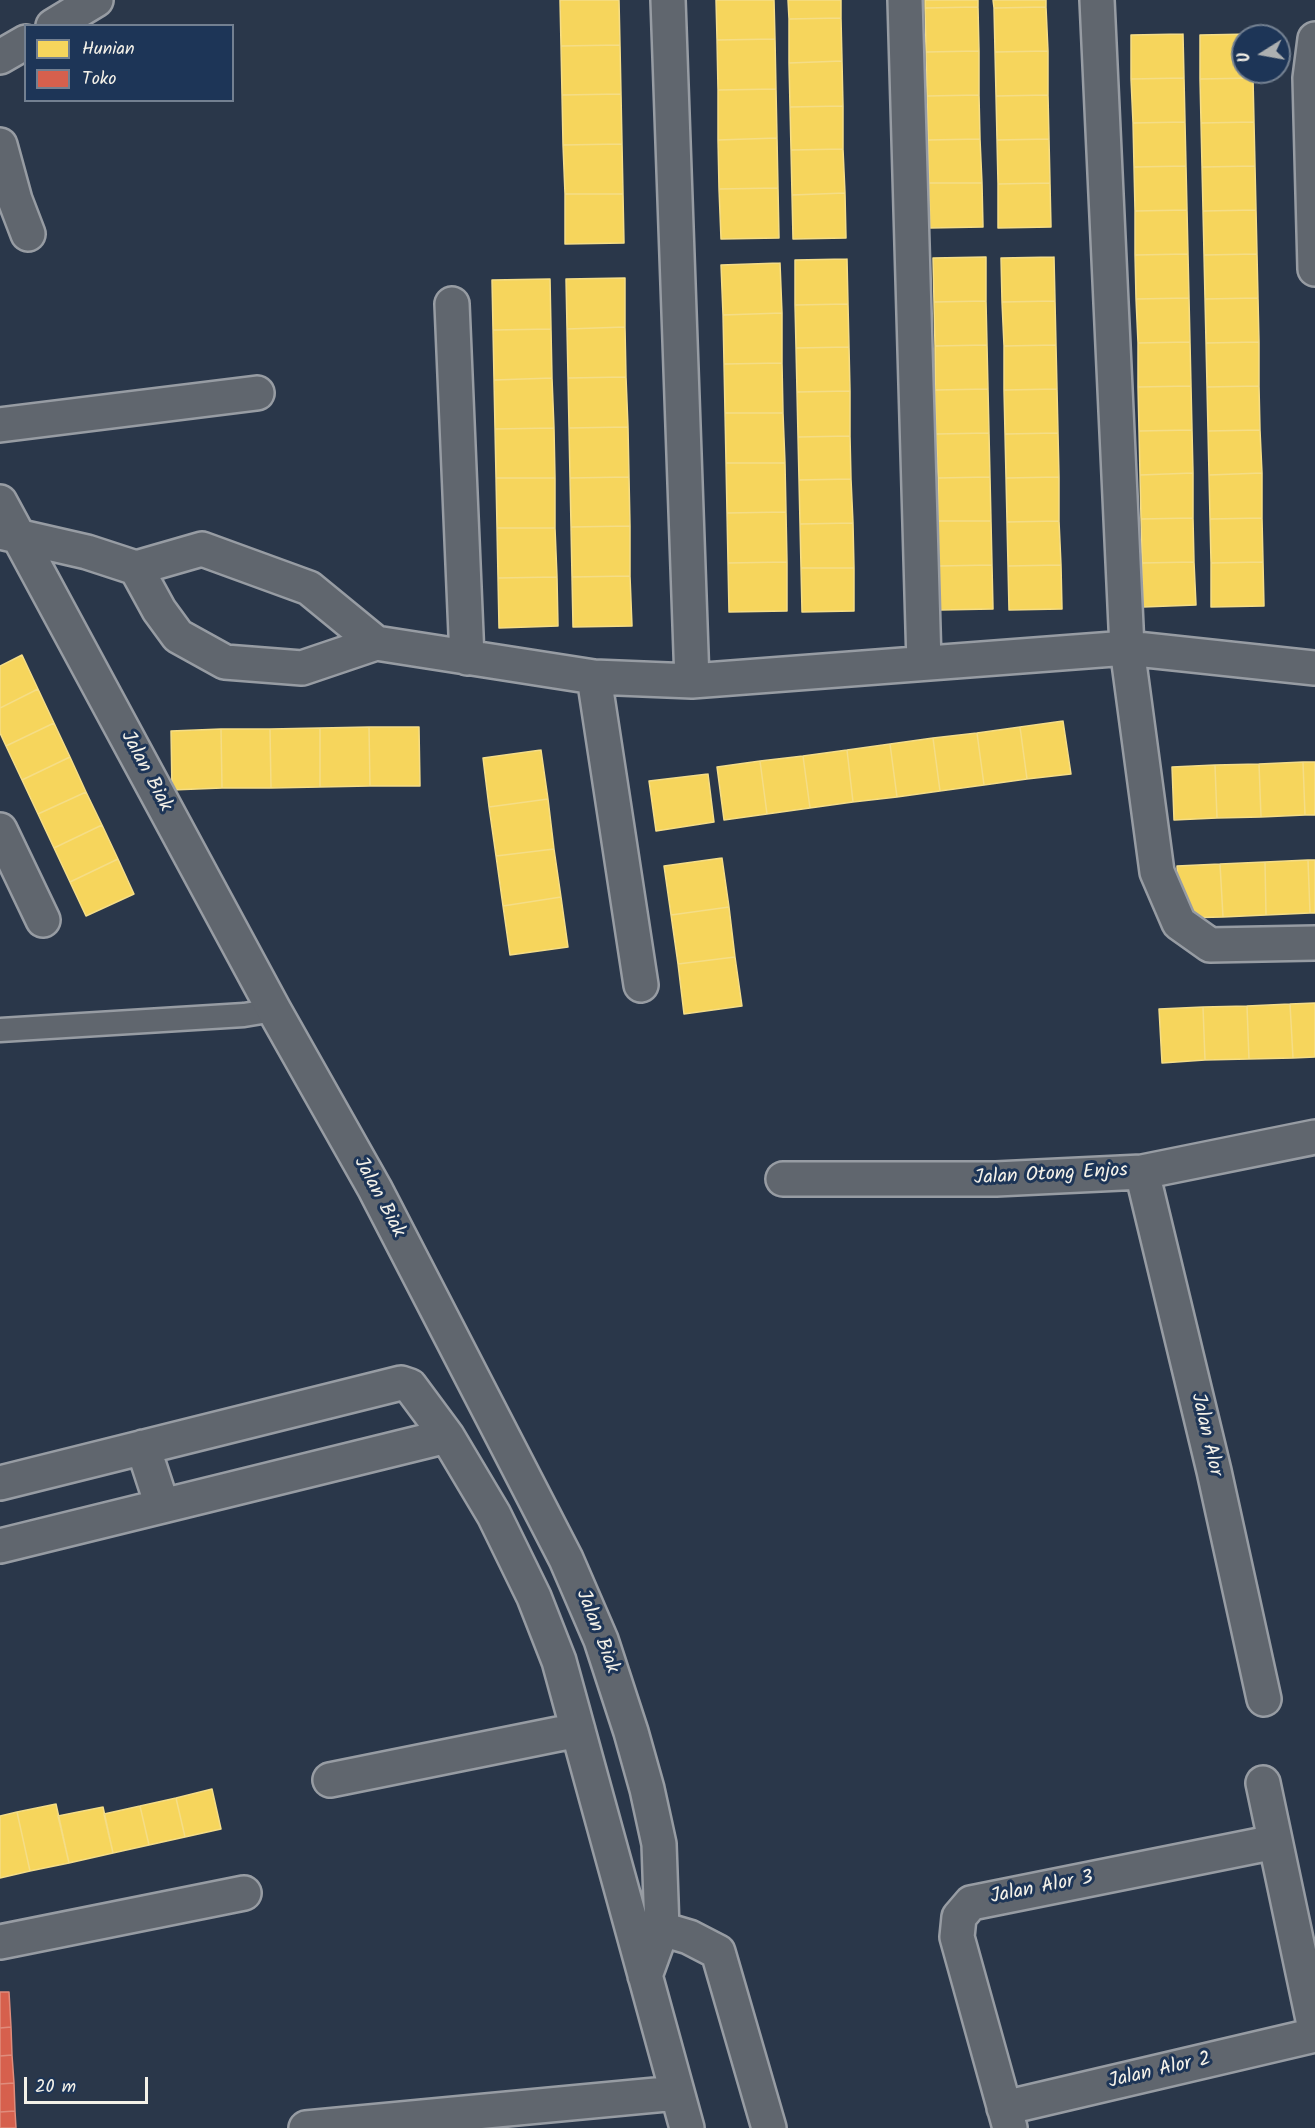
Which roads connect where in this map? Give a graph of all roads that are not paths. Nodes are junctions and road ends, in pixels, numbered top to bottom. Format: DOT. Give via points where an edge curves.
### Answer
graph roads {
  1 [pos="96,0"];
  2 [pos="668,0"];
  3 [pos="905,0"];
  4 [pos="1097,0"];
  5 [pos="56,24"];
  6 [pos="1315,39"];
  7 [pos="24,43"];
  8 [pos="0,57"];
  9 [pos="0,145"];
  10 [pos="28,234"];
  11 [pos="1315,269"];
  12 [pos="452,304"];
  13 [pos="257,393"];
  14 [pos="0,425"];
  15 [pos="0,502"];
  16 [pos="9,533"];
  17 [pos="135,568"];
  18 [pos="376,643"];
  19 [pos="1127,648"];
  20 [pos="467,658"];
  21 [pos="924,663"];
  22 [pos="1315,668"];
  23 [pos="594,677"];
  24 [pos="692,681"];
  25 [pos="0,830"];
  26 [pos="43,920"];
  27 [pos="1315,944"];
  28 [pos="641,986"];
  29 [pos="274,1010"];
  30 [pos="0,1030"];
  31 [pos="1315,1137"];
  32 [pos="1142,1172"];
  33 [pos="783,1179"];
  34 [pos="447,1436"];
  35 [pos="143,1447"];
  36 [pos="0,1483"];
  37 [pos="162,1505"];
  38 [pos="0,1546"];
  39 [pos="1264,1699"];
  40 [pos="578,1730"];
  41 [pos="330,1780"];
  42 [pos="1263,1783"];
  43 [pos="1275,1842"];
  44 [pos="244,1893"];
  45 [pos="662,1929"];
  46 [pos="0,1942"];
  47 [pos="645,1976"];
  48 [pos="1315,2028"];
  49 [pos="1315,2036"];
  50 [pos="677,2093"];
  51 [pos="1007,2118"];
  52 [pos="306,2128"];
  53 [pos="687,2128"];
  54 [pos="769,2128"];
  1 -- 5 [label="street"];
  2 -- 24 [label="street"];
  3 -- 21 [label="street"];
  4 -- 19 [label="street"];
  6 -- 11 [label="street" via="1310,78"];
  7 -- 8 [label="street"];
  9 -- 10 [label="street"];
  12 -- 20 [label="street"];
  13 -- 14 [label="street"];
  15 -- 16 [label="street, Jalan Biak"];
  16 -- 17 [label="street"];
  16 -- 29 [label="street, Jalan Biak"];
  17 -- 18 [label="street" via="202,549 309,588"];
  17 -- 18 [label="street" via="178,636 225,662 302,668"];
  18 -- 20 [label="street"];
  19 -- 21 [label="street"];
  19 -- 22 [label="street"];
  19 -- 27 [label="street" via="1157,872 1179,923 1210,945"];
  20 -- 23 [label="street"];
  21 -- 24 [label="street"];
  23 -- 24 [label="street"];
  23 -- 28 [label="street"];
  25 -- 26 [label="street"];
  29 -- 30 [label="lane"];
  29 -- 45 [label="street, Jalan Biak" via="375,1190 566,1559 601,1640 649,1800 658,1844"];
  31 -- 32 [label="street, Jalan Otong Enjos"];
  32 -- 33 [label="street, Jalan Otong Enjos" via="996,1179"];
  32 -- 39 [label="street, Jalan Alor"];
  34 -- 35 [label="street" via="413,1389 401,1383"];
  34 -- 37 [label="street"];
  34 -- 40 [label="street" via="494,1515 534,1597 559,1661"];
  35 -- 36 [label="street"];
  35 -- 37 [label="street"];
  37 -- 38 [label="street"];
  40 -- 41 [label="street"];
  40 -- 47 [label="street"];
  42 -- 43 [label="street"];
  43 -- 48 [label="street"];
  43 -- 51 [label="street, Jalan Alor 3" via="971,1903 959,1917 957,1937"];
  44 -- 46 [label="street"];
  45 -- 47 [label="street, Jalan Biak"];
  45 -- 54 [label="street" via="718,1952"];
  47 -- 50 [label="street"];
  49 -- 51 [label="street, Jalan Alor 2"];
  50 -- 52 [label="street"];
  50 -- 53 [label="street"];
}
